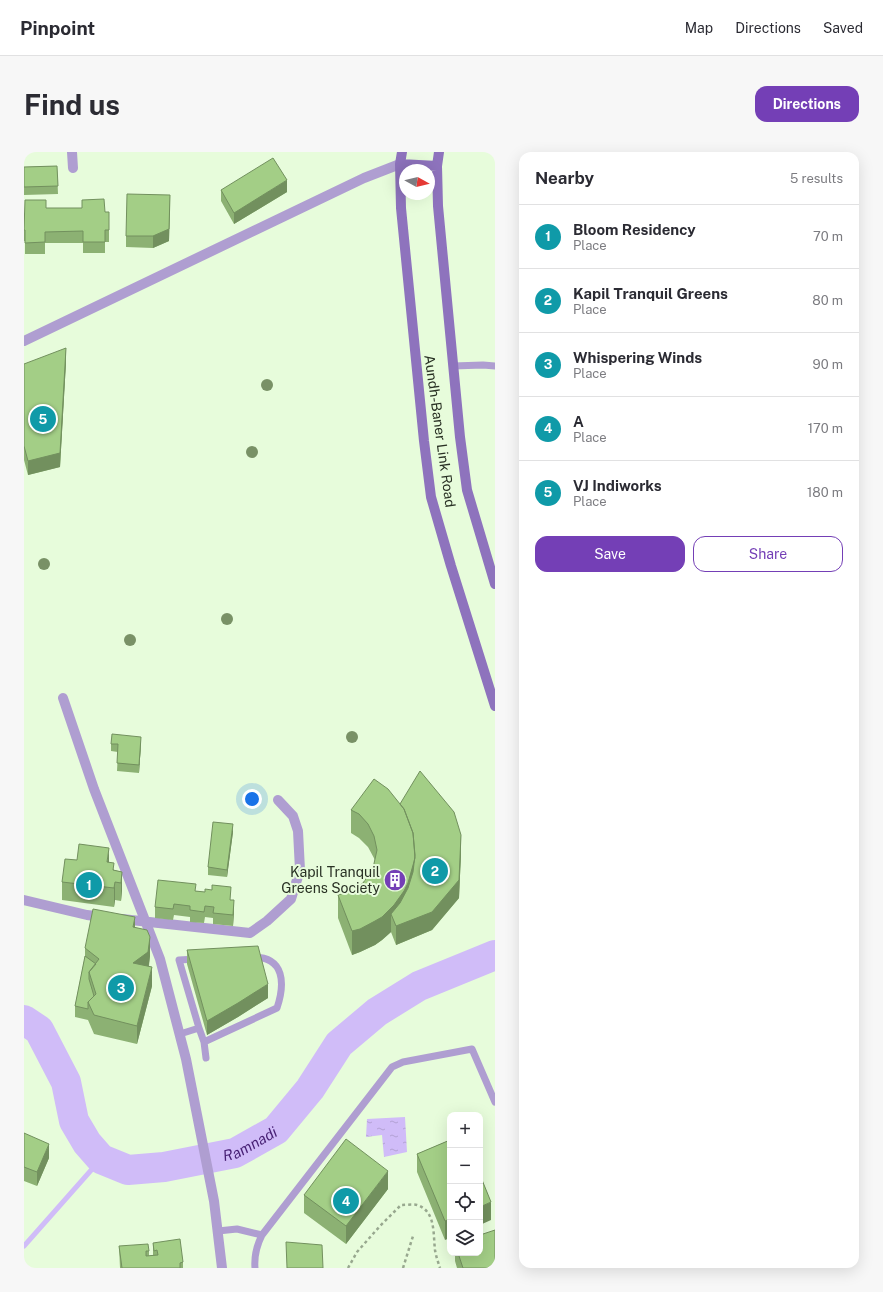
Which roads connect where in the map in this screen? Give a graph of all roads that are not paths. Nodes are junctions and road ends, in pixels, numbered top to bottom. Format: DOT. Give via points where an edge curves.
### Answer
graph roads {
  1 [pos="72,152"];
  2 [pos="402,152"];
  3 [pos="439,152"];
  4 [pos="399,164"];
  5 [pos="400,164"];
  6 [pos="437,166"];
  7 [pos="73,168"];
  8 [pos="401,200"];
  9 [pos="24,341"];
  10 [pos="454,366"];
  11 [pos="495,366"];
  12 [pos="495,584"];
  13 [pos="63,698"];
  14 [pos="495,706"];
  15 [pos="278,800"];
  16 [pos="24,900"];
  17 [pos="146,922"];
  18 [pos="248,957"];
  19 [pos="200,959"];
  20 [pos="199,1028"];
  21 [pos="180,1034"];
  22 [pos="204,1042"];
  23 [pos="206,1058"];
  24 [pos="495,1102"];
  25 [pos="218,1231"];
  26 [pos="262,1235"];
  27 [pos="222,1268"];
  28 [pos="255,1268"];
  1 -- 7 [label="street"];
  2 -- 5 [label="main road, Aundh-Baner Link Road"];
  3 -- 6 [label="main road, Aundh-Baner Link Road"];
  4 -- 9 [label="street" via="364,178"];
  6 -- 10 [label="main road, Aundh-Baner Link Road" via="438,206"];
  8 -- 14 [label="main road, Aundh-Baner Link Road" via="431,497 450,566"];
  10 -- 11 [label="lane"];
  10 -- 12 [label="main road, Aundh-Baner Link Road" via="467,490"];
  13 -- 17 [label="street" via="94,789"];
  15 -- 17 [label="street" via="293,816 298,831 300,870 291,899 272,917 250,933"];
  16 -- 17 [label="street" via="87,915"];
  17 -- 21 [label="street" via="160,958"];
  18 -- 22 [label="lane" via="261,957 273,962 281,974 282,995 277,1008"];
  19 -- 20 [label="lane" via="179,960"];
  20 -- 21 [label="lane"];
  20 -- 22 [label="lane"];
  21 -- 25 [label="street"];
  22 -- 23 [label="lane"];
  24 -- 26 [label="lane" via="472,1048 392,1066"];
  25 -- 26 [label="lane" via="237,1229"];
  25 -- 27 [label="street"];
  26 -- 28 [label="lane" via="257,1245"];
}
